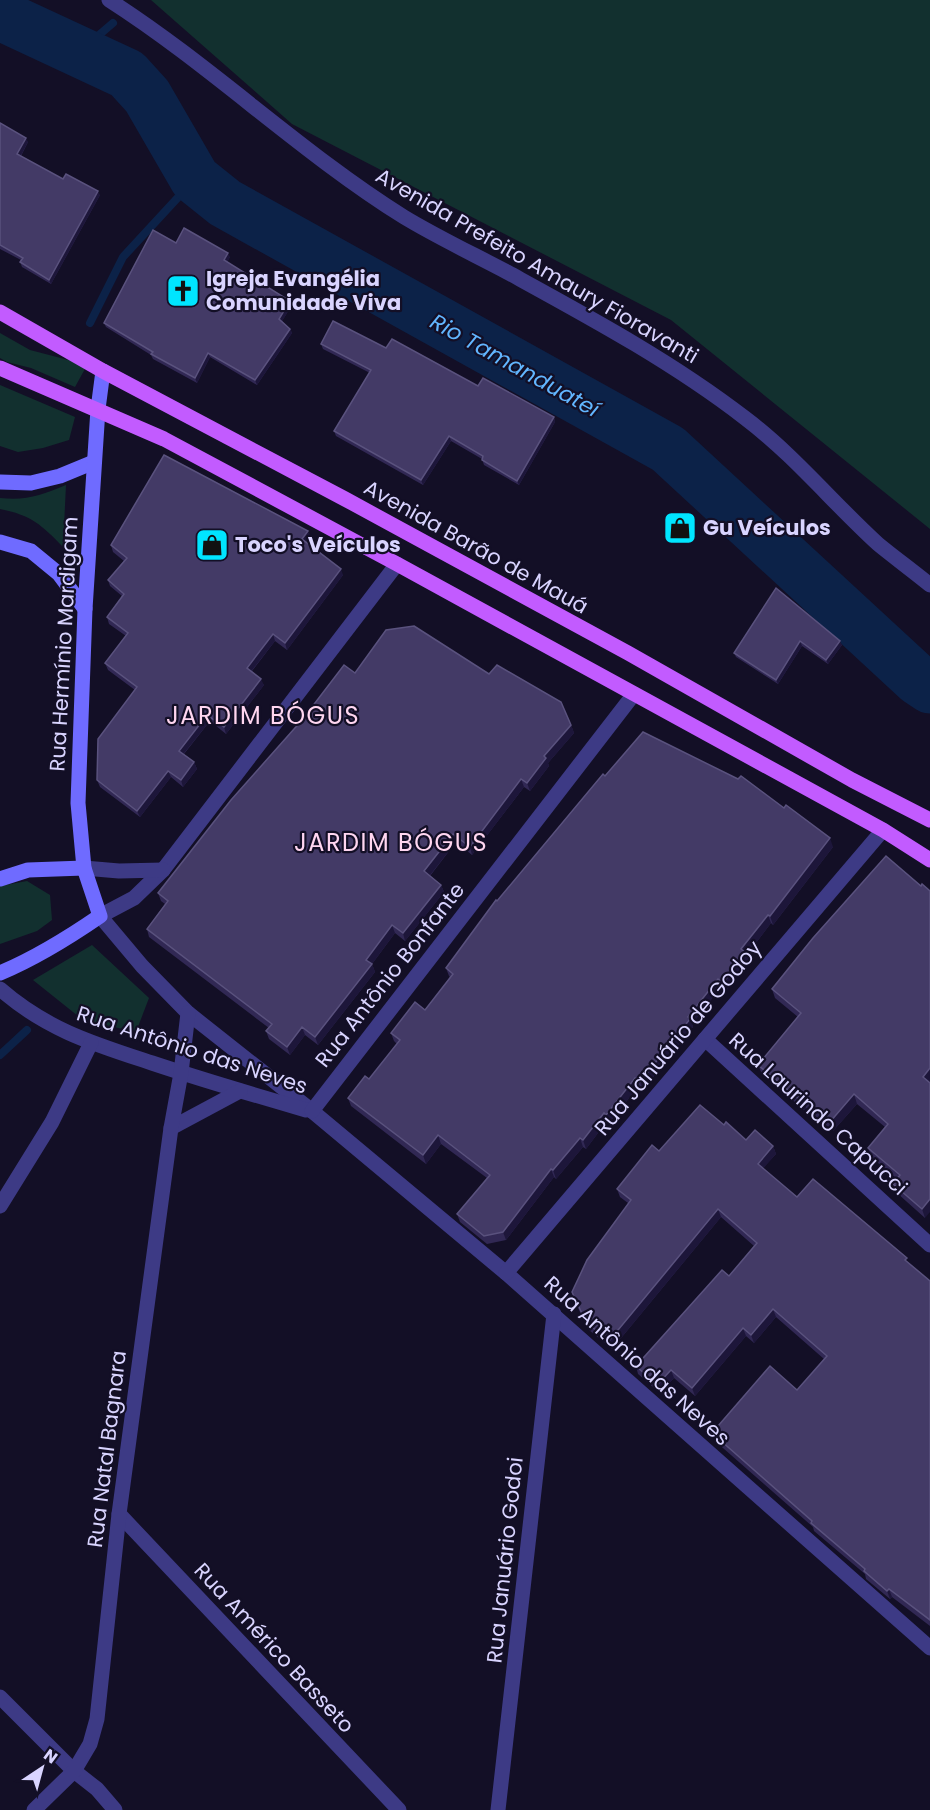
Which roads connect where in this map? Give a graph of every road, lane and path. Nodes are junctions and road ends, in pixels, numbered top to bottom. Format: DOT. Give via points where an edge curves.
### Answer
graph roads {
  1 [pos="109,0"];
  2 [pos="0,312"];
  3 [pos="0,318"];
  4 [pos="32,330"];
  5 [pos="0,368"];
  6 [pos="103,371"];
  7 [pos="98,410"];
  8 [pos="94,462"];
  9 [pos="0,482"];
  10 [pos="0,542"];
  11 [pos="397,564"];
  12 [pos="930,585"];
  13 [pos="85,609"];
  14 [pos="634,694"];
  15 [pos="930,820"];
  16 [pos="883,830"];
  17 [pos="930,860"];
  18 [pos="84,868"];
  19 [pos="163,870"];
  20 [pos="0,879"];
  21 [pos="100,916"];
  22 [pos="0,973"];
  23 [pos="0,989"];
  24 [pos="188,1013"];
  25 [pos="705,1039"];
  26 [pos="91,1043"];
  27 [pos="181,1073"];
  28 [pos="240,1091"];
  29 [pos="312,1111"];
  30 [pos="171,1128"];
  31 [pos="0,1206"];
  32 [pos="930,1245"];
  33 [pos="506,1273"];
  34 [pos="554,1314"];
  35 [pos="119,1514"];
  36 [pos="930,1648"];
  37 [pos="0,1697"];
  38 [pos="74,1771"];
  39 [pos="34,1810"];
  40 [pos="115,1810"];
  41 [pos="399,1810"];
  42 [pos="498,1810"];
  1 -- 12 [label="street, Avenida Prefeito Amaury Fioravanti" via="192,58 350,181 406,218 609,328 683,373 747,419 878,544"];
  2 -- 4 [label="main road, Avenida Barão de Mauá"];
  3 -- 4 [label="main road"];
  4 -- 6 [label="main road, Avenida Barão de Mauá"];
  5 -- 7 [label="main road"];
  6 -- 7 [label="main road, Rua Hermínio Mardigam"];
  6 -- 15 [label="main road, Avenida Barão de Mauá"];
  7 -- 8 [label="main road, Rua Hermínio Mardigam"];
  7 -- 11 [label="main road" via="164,439"];
  8 -- 9 [label="main road" via="41,481"];
  8 -- 13 [label="main road, Rua Hermínio Mardigam"];
  10 -- 13 [label="main road" via="31,551 59,574"];
  11 -- 14 [label="main road"];
  11 -- 19 [label="street"];
  13 -- 18 [label="main road, Rua Hermínio Mardigam" via="78,803"];
  14 -- 16 [label="main road"];
  14 -- 29 [label="street, Rua Antônio Bonfante"];
  16 -- 17 [label="main road"];
  16 -- 25 [label="street, Rua Januário de Godoy"];
  18 -- 19 [label="street"];
  18 -- 20 [label="main road" via="28,870"];
  18 -- 21 [label="main road, Rua Hermínio Mardigam"];
  19 -- 21 [label="street" via="134,898"];
  21 -- 22 [label="main road" via="70,937"];
  21 -- 24 [label="street, Rua Antônio das Neves"];
  23 -- 26 [label="street, Rua Antônio das Neves" via="43,1022"];
  24 -- 27 [label="street, Rua Natal Bagnara"];
  24 -- 29 [label="street, Rua Antônio das Neves"];
  25 -- 32 [label="street, Rua Laurindo Capucci"];
  25 -- 33 [label="street, Rua Januário de Godoy"];
  26 -- 27 [label="street, Rua Antônio das Neves"];
  26 -- 31 [label="street" via="52,1122"];
  27 -- 28 [label="street, Rua Antônio das Neves"];
  27 -- 30 [label="street, Rua Natal Bagnara"];
  28 -- 29 [label="street, Rua Antônio das Neves"];
  28 -- 30 [label="street"];
  29 -- 33 [label="street, Rua Antônio das Neves"];
  30 -- 35 [label="street, Rua Natal Bagnara"];
  33 -- 34 [label="street, Rua Antônio das Neves"];
  34 -- 36 [label="street, Rua Antônio das Neves"];
  34 -- 42 [label="street, Rua Januário Godoi"];
  35 -- 38 [label="street, Rua Natal Bagnara" via="97,1719 90,1744"];
  35 -- 41 [label="street, Rua Américo Basseto"];
  37 -- 38 [label="street"];
  38 -- 39 [label="street, Rua Natal Bagnara"];
  38 -- 40 [label="street"];
}
